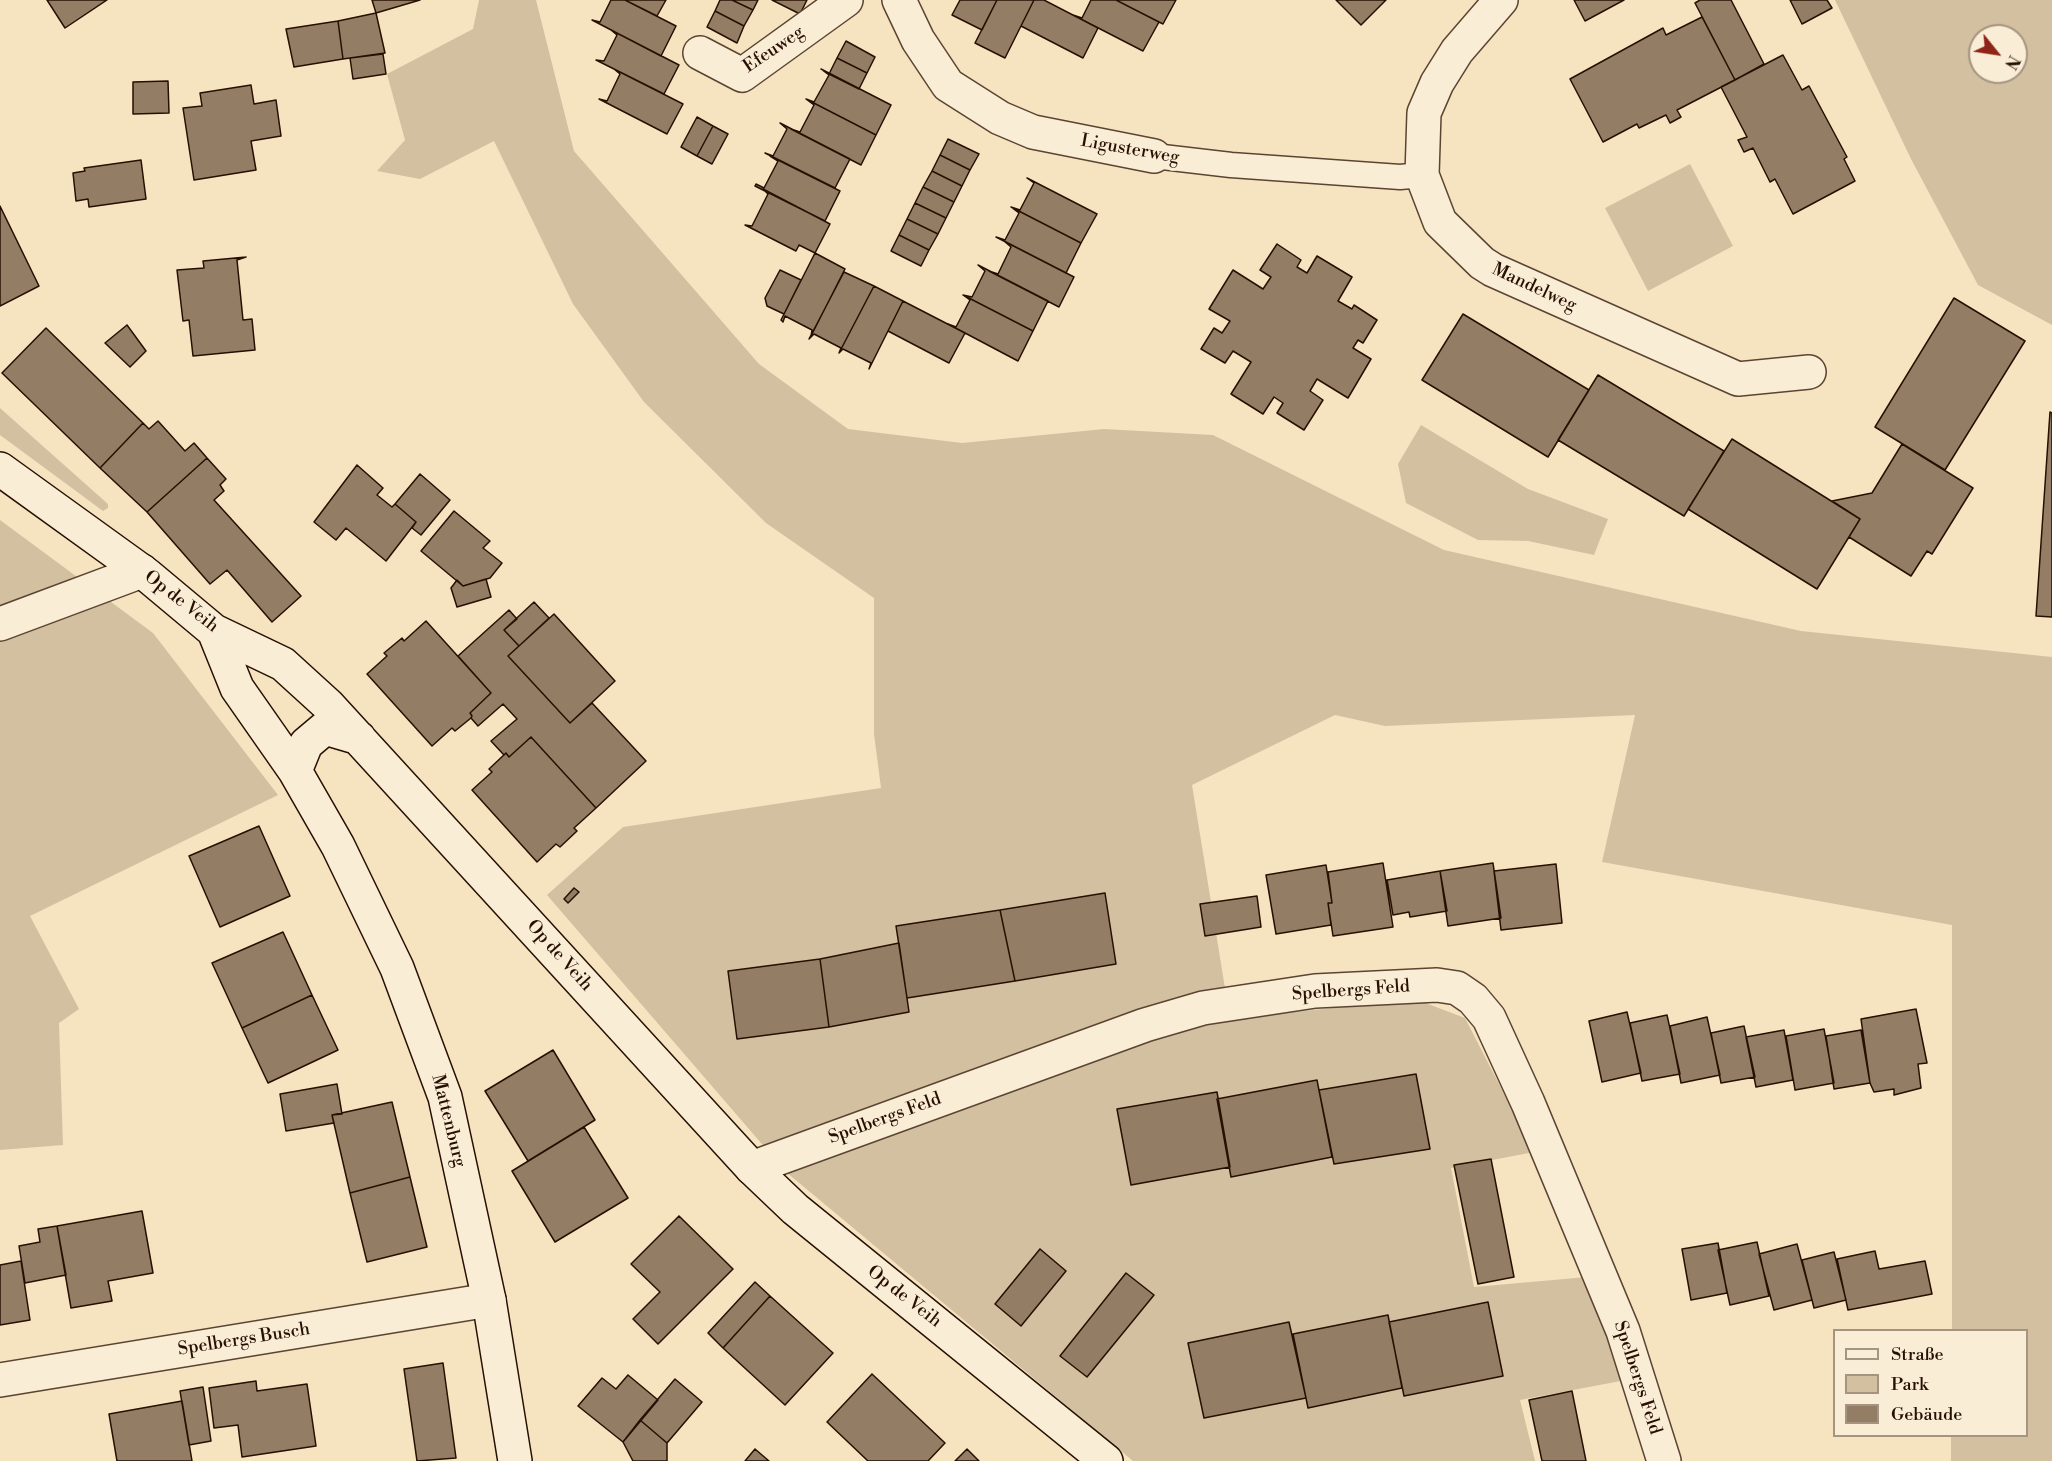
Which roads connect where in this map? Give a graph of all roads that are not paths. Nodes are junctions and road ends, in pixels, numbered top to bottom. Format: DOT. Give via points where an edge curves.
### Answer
graph roads {
  1 [pos="846,0"];
  2 [pos="899,0"];
  3 [pos="1501,0"];
  4 [pos="700,53"];
  5 [pos="1154,156"];
  6 [pos="1422,175"];
  7 [pos="1809,372"];
  8 [pos="0,469"];
  9 [pos="142,571"];
  10 [pos="0,624"];
  11 [pos="214,631"];
  12 [pos="359,738"];
  13 [pos="295,771"];
  14 [pos="752,1168"];
  15 [pos="489,1300"];
  16 [pos="0,1380"];
  17 [pos="515,1461"];
  18 [pos="1106,1461"];
  19 [pos="1664,1461"];
  1 -- 4 [label="street, Efeuweg" via="742,75"];
  2 -- 5 [label="street, Ligusterweg" via="918,40 948,85 1000,118 1033,132"];
  3 -- 6 [label="street, Mandelweg" via="1457,51 1437,83 1424,113"];
  5 -- 6 [label="lane, Ligusterweg" via="1254,167 1400,177"];
  6 -- 7 [label="street, Mandelweg" via="1440,222 1493,270 1738,378"];
  8 -- 9 [label="street, Op de Veih"];
  9 -- 10 [label="street"];
  9 -- 11 [label="street, Op de Veih"];
  11 -- 12 [label="street, Op de Veih" via="283,664"];
  11 -- 13 [label="street, Mattenburg" via="237,688"];
  12 -- 13 [label="street" via="325,728 306,744"];
  12 -- 14 [label="street, Op de Veih"];
  13 -- 15 [label="street, Mattenburg" via="338,846 397,968 445,1097"];
  14 -- 18 [label="street, Op de Veih" via="795,1209"];
  14 -- 19 [label="street, Spelbergs Feld" via="1145,1024 1203,1008 1315,991 1437,985 1457,988 1489,1018 1528,1103 1623,1331"];
  15 -- 16 [label="street, Spelbergs Busch"];
  15 -- 17 [label="street, Mattenburg"];
}
